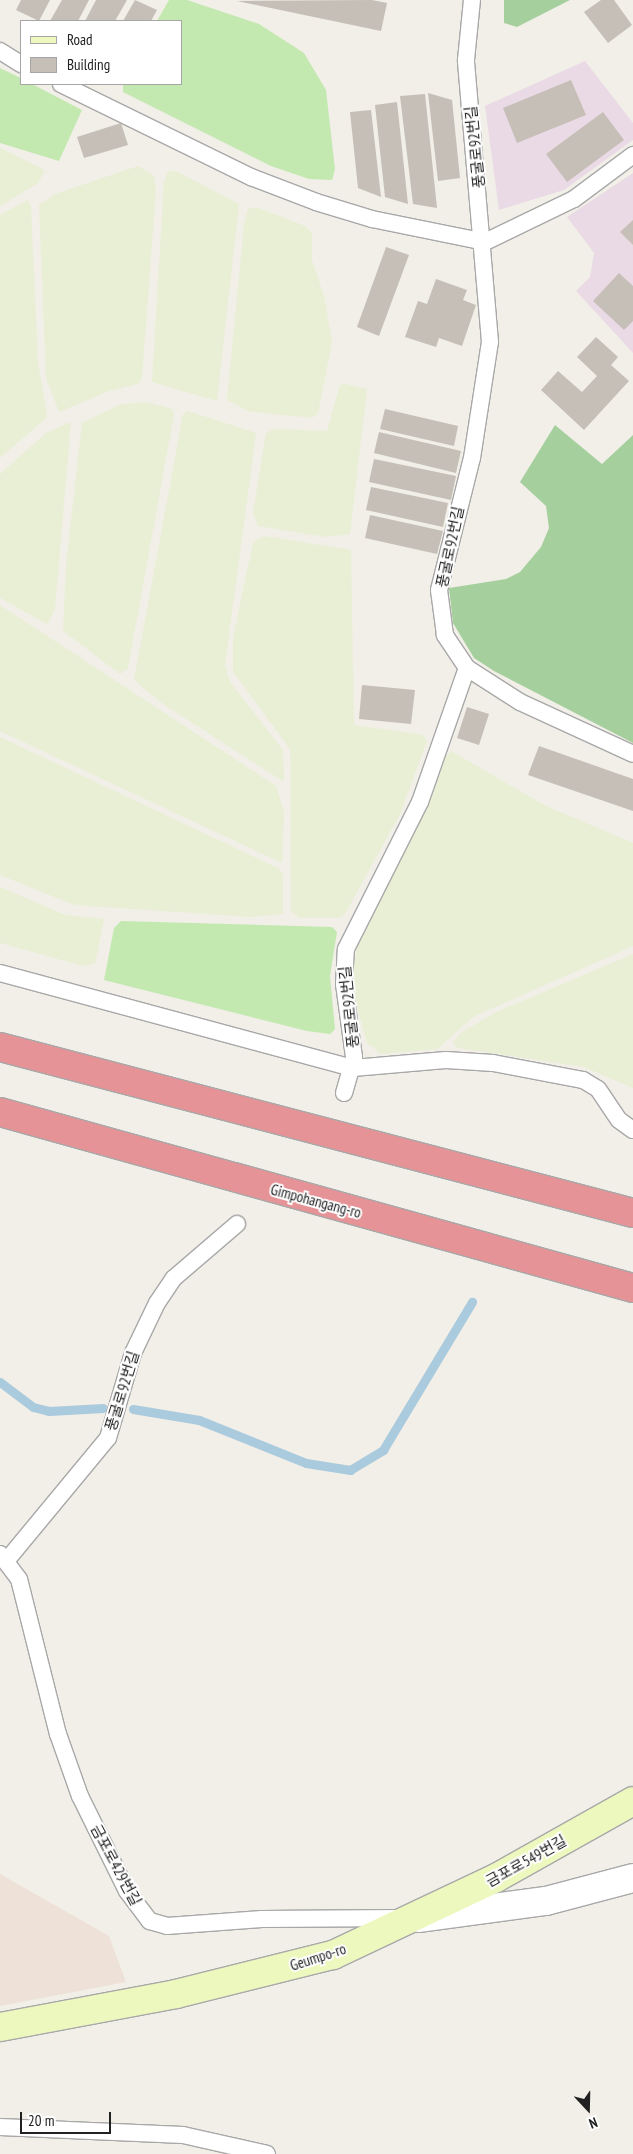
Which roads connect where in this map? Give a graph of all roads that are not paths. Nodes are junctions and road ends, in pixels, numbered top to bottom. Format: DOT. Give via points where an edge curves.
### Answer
graph roads {
  1 [pos="472,0"];
  2 [pos="0,52"];
  3 [pos="20,63"];
  4 [pos="63,85"];
  5 [pos="633,155"];
  6 [pos="485,242"];
  7 [pos="467,668"];
  8 [pos="633,754"];
  9 [pos="0,973"];
  10 [pos="0,1047"];
  11 [pos="353,1068"];
  12 [pos="344,1093"];
  13 [pos="0,1112"];
  14 [pos="633,1130"];
  15 [pos="633,1213"];
  16 [pos="237,1224"];
  17 [pos="633,1288"];
  18 [pos="4,1557"];
  19 [pos="633,1801"];
  20 [pos="633,1878"];
  21 [pos="418,1918"];
  22 [pos="0,2027"];
  23 [pos="0,2127"];
  24 [pos="267,2154"];
  1 -- 6 [label="lane, 풍굴로92번길" via="466,60"];
  2 -- 3 [label="lane"];
  4 -- 6 [label="lane" via="251,176 316,202 372,220"];
  5 -- 6 [label="lane" via="574,199"];
  6 -- 7 [label="lane, 풍굴로92번길" via="490,301 487,376 440,590 445,635"];
  7 -- 8 [label="lane" via="520,702"];
  7 -- 11 [label="lane, 풍굴로92번길" via="420,802 346,949 344,984"];
  9 -- 11 [label="lane"];
  10 -- 15 [label="highway"];
  11 -- 12 [label="lane, 풍굴로92번길"];
  11 -- 14 [label="lane" via="446,1060 551,1073 598,1089 619,1120"];
  13 -- 17 [label="highway, Gimpohangang-ro"];
  16 -- 18 [label="lane, 풍굴로92번길" via="174,1278 157,1303 133,1353 108,1438"];
  18 -- 21 [label="lane, 금포로429번길" via="30,1613 69,1767 112,1862 150,1921 195,1926 262,1919"];
  19 -- 21 [label="main road, 금포로549번길"];
  20 -- 21 [label="street, Geumpo-ro" via="546,1901"];
  21 -- 22 [label="main road, Geumpo-ro" via="333,1955 262,1975"];
  23 -- 24 [label="lane" via="183,2135"];
}
